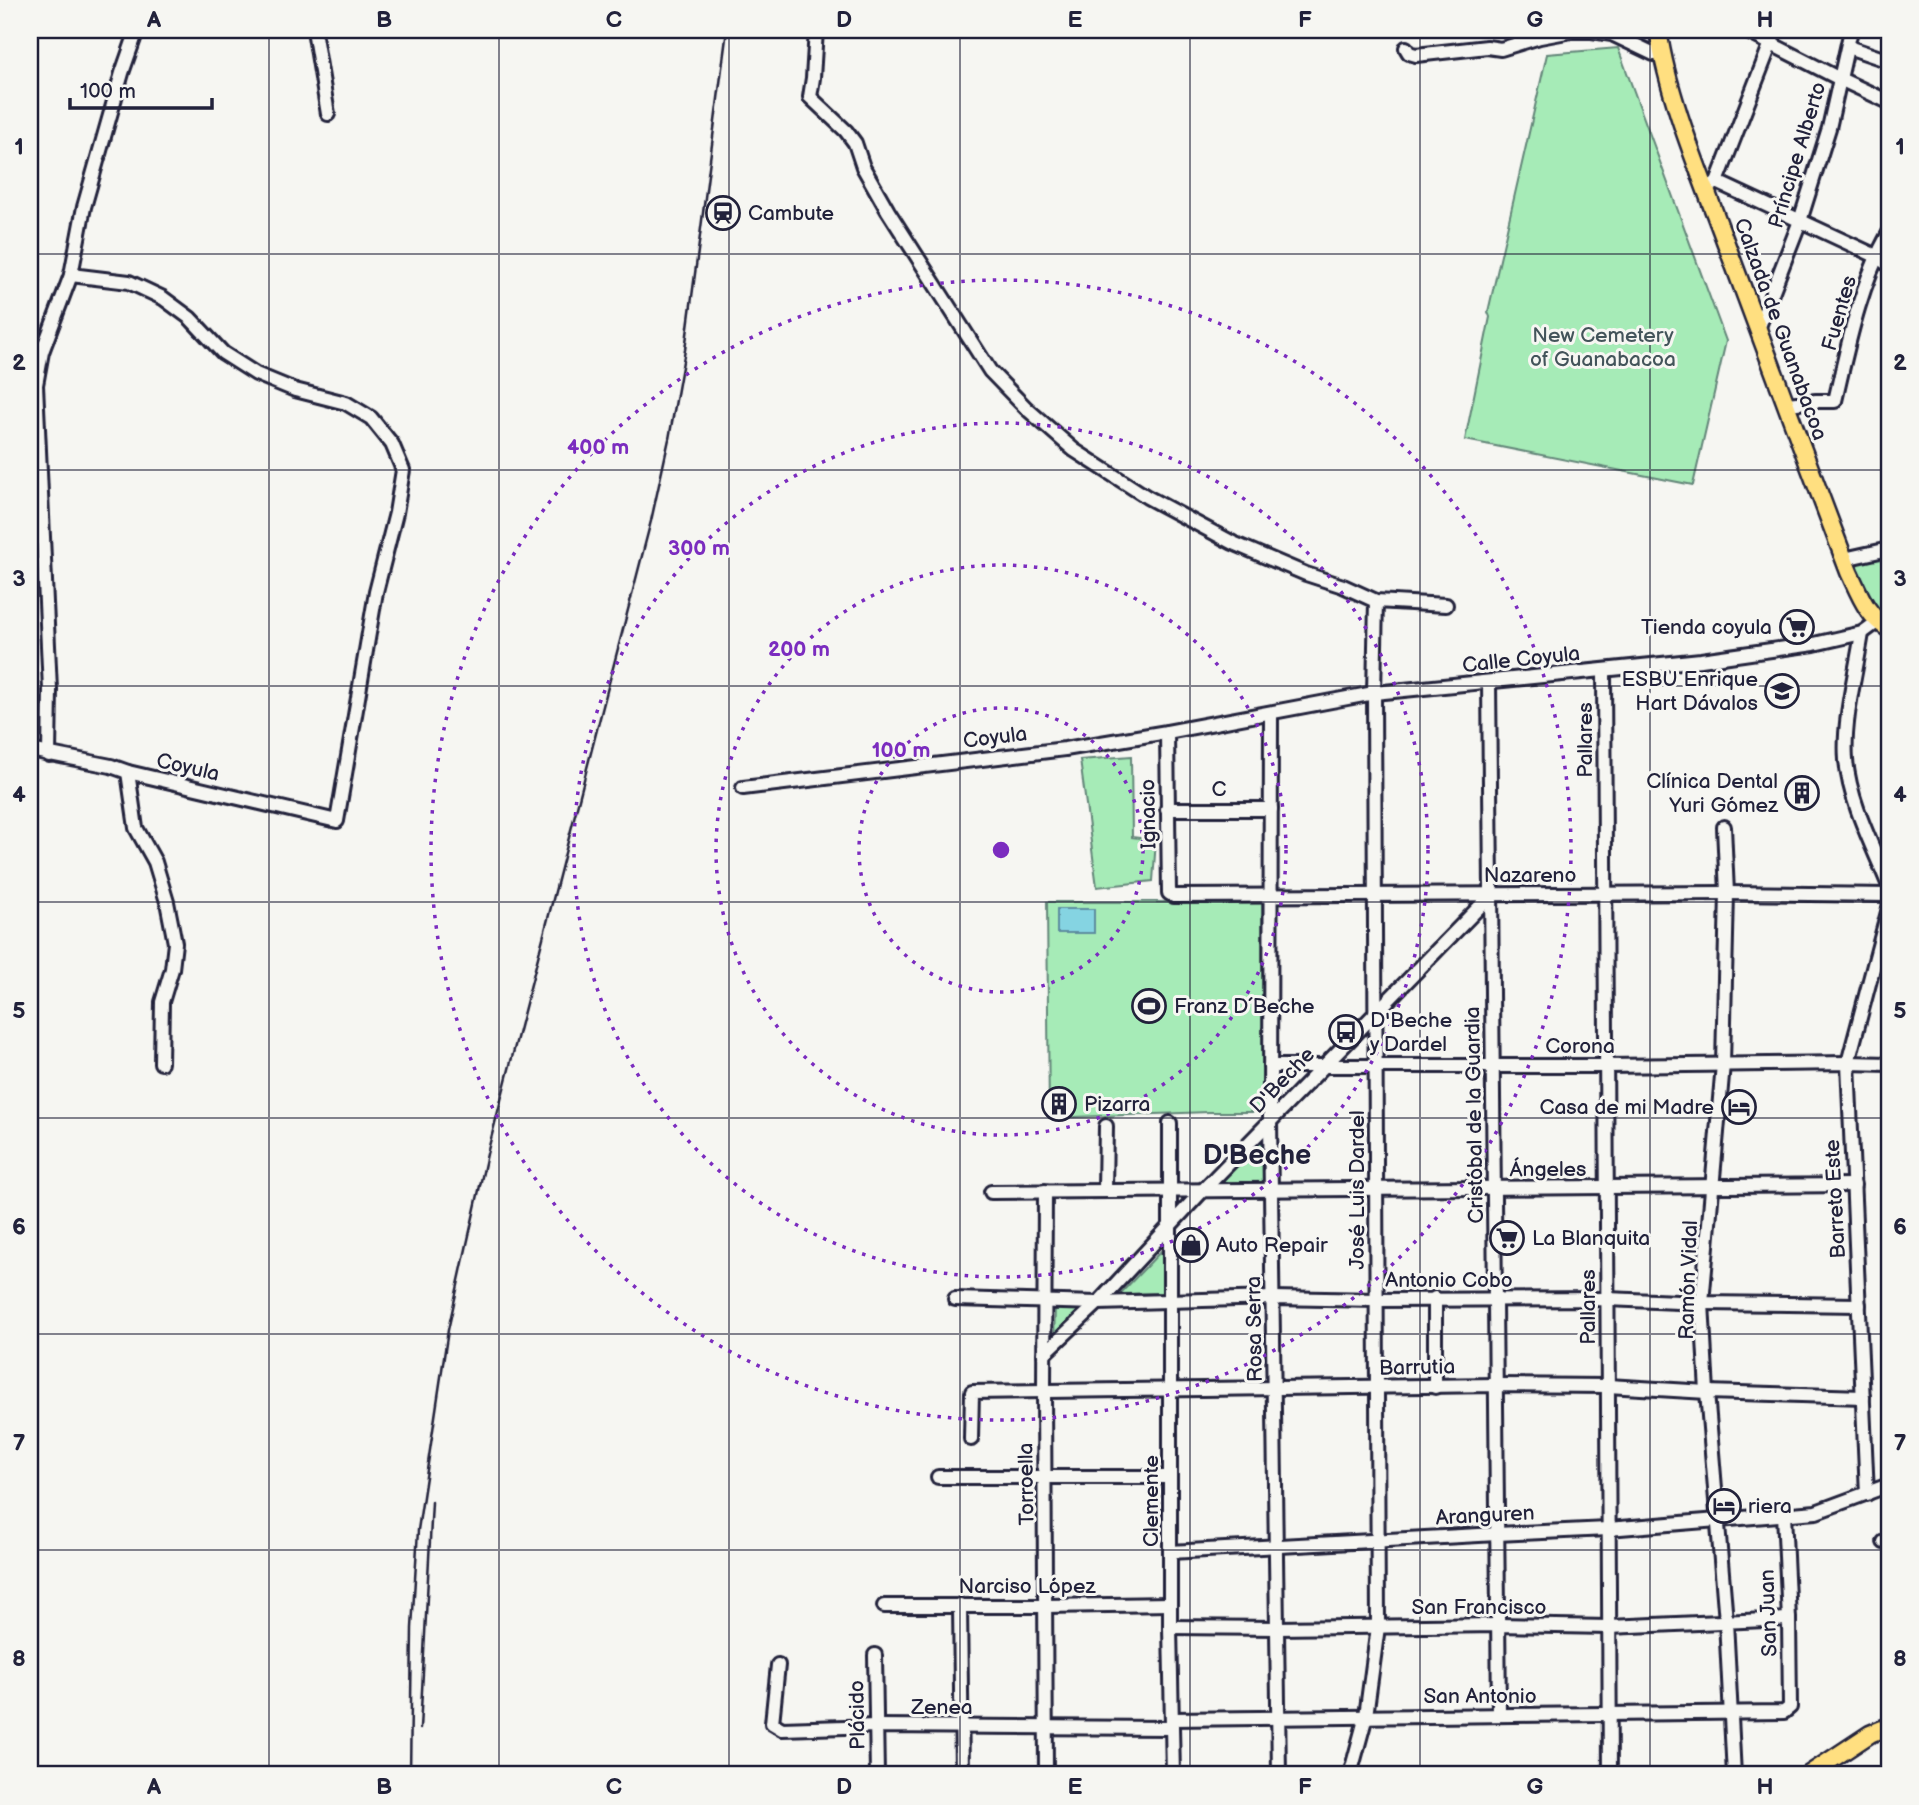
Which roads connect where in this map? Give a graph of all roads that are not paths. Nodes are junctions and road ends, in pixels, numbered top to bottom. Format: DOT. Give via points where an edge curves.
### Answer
graph roads {
  1 [pos="137,30"];
  2 [pos="314,30"];
  3 [pos="816,30"];
  4 [pos="1658,30"];
  5 [pos="1744,30"];
  6 [pos="1776,30"];
  7 [pos="1851,30"];
  8 [pos="1772,44"];
  9 [pos="1848,47"];
  10 [pos="1406,48"];
  11 [pos="1661,53"];
  12 [pos="1889,61"];
  13 [pos="1840,79"];
  14 [pos="1889,102"];
  15 [pos="328,114"];
  16 [pos="1712,185"];
  17 [pos="1800,221"];
  18 [pos="1889,233"];
  19 [pos="1876,256"];
  20 [pos="1889,265"];
  21 [pos="71,275"];
  22 [pos="1758,329"];
  23 [pos="1787,404"];
  24 [pos="1889,549"];
  25 [pos="1844,559"];
  26 [pos="1376,601"];
  27 [pos="1446,605"];
  28 [pos="1883,625"];
  29 [pos="1862,633"];
  30 [pos="1604,670"];
  31 [pos="1489,682"];
  32 [pos="1374,693"];
  33 [pos="1271,713"];
  34 [pos="1167,732"];
  35 [pos="30,750"];
  36 [pos="49,755"];
  37 [pos="128,772"];
  38 [pos="743,788"];
  39 [pos="1167,809"];
  40 [pos="1271,809"];
  41 [pos="1724,827"];
  42 [pos="1889,886"];
  43 [pos="1727,893"];
  44 [pos="1376,894"];
  45 [pos="1605,894"];
  46 [pos="1170,895"];
  47 [pos="1271,895"];
  48 [pos="1491,895"];
  49 [pos="1889,895"];
  50 [pos="1889,908"];
  51 [pos="1376,1012"];
  52 [pos="162,1063"];
  53 [pos="1848,1063"];
  54 [pos="1723,1064"];
  55 [pos="1889,1064"];
  56 [pos="1324,1065"];
  57 [pos="1492,1065"];
  58 [pos="1270,1066"];
  59 [pos="1375,1066"];
  60 [pos="1606,1066"];
  61 [pos="1270,1121"];
  62 [pos="1170,1123"];
  63 [pos="1106,1126"];
  64 [pos="1854,1185"];
  65 [pos="1712,1187"];
  66 [pos="1494,1188"];
  67 [pos="1607,1188"];
  68 [pos="1170,1189"];
  69 [pos="1204,1189"];
  70 [pos="1271,1189"];
  71 [pos="1377,1189"];
  72 [pos="1105,1190"];
  73 [pos="1045,1191"];
  74 [pos="990,1192"];
  75 [pos="1170,1227"];
  76 [pos="1273,1298"];
  77 [pos="1434,1298"];
  78 [pos="955,1299"];
  79 [pos="1495,1299"];
  80 [pos="1607,1299"];
  81 [pos="1377,1300"];
  82 [pos="1045,1301"];
  83 [pos="1171,1301"];
  84 [pos="1098,1303"];
  85 [pos="1702,1303"];
  86 [pos="1859,1305"];
  87 [pos="1044,1354"];
  88 [pos="1496,1385"];
  89 [pos="1608,1386"];
  90 [pos="1377,1387"];
  91 [pos="1436,1387"];
  92 [pos="1274,1388"];
  93 [pos="1170,1389"];
  94 [pos="1044,1391"];
  95 [pos="1707,1392"];
  96 [pos="1863,1397"];
  97 [pos="971,1439"];
  98 [pos="938,1477"];
  99 [pos="1045,1477"];
  100 [pos="1170,1477"];
  101 [pos="1889,1485"];
  102 [pos="1867,1494"];
  103 [pos="1784,1514"];
  104 [pos="1719,1519"];
  105 [pos="1608,1529"];
  106 [pos="1497,1534"];
  107 [pos="1376,1540"];
  108 [pos="1276,1546"];
  109 [pos="1170,1552"];
  110 [pos="1170,1604"];
  111 [pos="960,1605"];
  112 [pos="884,1606"];
  113 [pos="1046,1606"];
  114 [pos="1789,1619"];
  115 [pos="1726,1621"];
  116 [pos="1498,1625"];
  117 [pos="1170,1627"];
  118 [pos="1378,1627"];
  119 [pos="1609,1627"];
  120 [pos="1277,1628"];
  121 [pos="875,1655"];
  122 [pos="778,1665"];
  123 [pos="1788,1710"];
  124 [pos="1731,1713"];
  125 [pos="1609,1714"];
  126 [pos="1499,1715"];
  127 [pos="1366,1716"];
  128 [pos="1278,1717"];
  129 [pos="1172,1723"];
  130 [pos="876,1726"];
  131 [pos="961,1726"];
  132 [pos="1889,1726"];
  133 [pos="1046,1727"];
  134 [pos="877,1775"];
  135 [pos="962,1775"];
  136 [pos="1046,1775"];
  137 [pos="1173,1775"];
  138 [pos="1279,1775"];
  139 [pos="1350,1775"];
  140 [pos="1610,1775"];
  141 [pos="1734,1775"];
  142 [pos="1808,1775"];
  1 -- 21 [label="street" via="84,207"];
  2 -- 15 [label="street"];
  3 -- 26 [label="street" via="810,97 855,144 863,167 952,313 990,371 1026,408 1074,450 1159,503 1233,543"];
  4 -- 11 [label="main road, Calzada de Guanabacoa"];
  5 -- 8 [label="street"];
  6 -- 8 [label="street"];
  7 -- 9 [label="street, Príncipe Alberto"];
  8 -- 13 [label="street"];
  8 -- 16 [label="street"];
  9 -- 12 [label="street"];
  9 -- 13 [label="street, Príncipe Alberto"];
  10 -- 11 [label="street" via="1416,55 1501,49 1540,37 1592,31"];
  11 -- 16 [label="main road, Calzada de Guanabacoa" via="1677,106"];
  13 -- 14 [label="street"];
  13 -- 17 [label="street, Príncipe Alberto"];
  16 -- 17 [label="street"];
  16 -- 22 [label="main road, Calzada de Guanabacoa"];
  17 -- 19 [label="street"];
  17 -- 22 [label="street, Príncipe Alberto"];
  18 -- 19 [label="street, Fuentes"];
  19 -- 20 [label="street"];
  19 -- 23 [label="street, Fuentes" via="1835,401"];
  21 -- 36 [label="street" via="42,352 36,385"];
  21 -- 37 [label="street, Coyula" via="129,282 163,298 190,318 223,353 256,374 346,403 371,418 392,444 404,470 376,592 337,821"];
  22 -- 23 [label="main road, Calzada de Guanabacoa"];
  23 -- 25 [label="main road, Calzada de Guanabacoa"];
  24 -- 25 [label="street"];
  25 -- 28 [label="main road, Calzada de Guanabacoa" via="1871,615"];
  26 -- 27 [label="street"];
  26 -- 32 [label="street, José Luis Dardel"];
  28 -- 29 [label="street, Calle Coyula"];
  29 -- 30 [label="street, Calle Coyula" via="1814,644"];
  29 -- 42 [label="street" via="1847,722 1846,760 1853,797"];
  30 -- 31 [label="street, Calle Coyula"];
  30 -- 45 [label="street, Pallares"];
  31 -- 32 [label="street, Calle Coyula"];
  31 -- 48 [label="street, Cristóbal de la Guardia"];
  32 -- 33 [label="street, Calle Coyula"];
  32 -- 44 [label="street, José Luis Dardel"];
  33 -- 34 [label="street, Calle Coyula"];
  33 -- 40 [label="street, Rosa Serra"];
  34 -- 38 [label="street, Coyula"];
  34 -- 39 [label="street, Ignacio"];
  35 -- 36 [label="street, Coyula"];
  36 -- 37 [label="street, Coyula"];
  37 -- 52 [label="street" via="136,828 155,862 174,943 162,1002"];
  39 -- 40 [label="street, C"];
  39 -- 46 [label="street, Ignacio"];
  40 -- 47 [label="street, Rosa Serra"];
  41 -- 43 [label="street, Ramón Vidal"];
  43 -- 45 [label="street, Nazareno"];
  43 -- 49 [label="street, Nazareno"];
  43 -- 54 [label="street, Ramón Vidal"];
  44 -- 47 [label="street, Nazareno"];
  44 -- 48 [label="street, Nazareno"];
  44 -- 51 [label="street, José Luis Dardel"];
  45 -- 48 [label="street, Nazareno"];
  45 -- 60 [label="street, Pallares"];
  46 -- 47 [label="street, Nazareno"];
  47 -- 58 [label="street, Rosa Serra"];
  48 -- 51 [label="street, D'Beche"];
  48 -- 57 [label="street, Cristóbal de la Guardia"];
  50 -- 53 [label="street, Barreto Este"];
  51 -- 56 [label="street, D'Beche"];
  51 -- 59 [label="street, José Luis Dardel"];
  53 -- 54 [label="street, Corona"];
  53 -- 55 [label="street, Corona"];
  53 -- 64 [label="street, Barreto Este"];
  54 -- 60 [label="street, Corona"];
  54 -- 65 [label="street, Ramón Vidal"];
  56 -- 58 [label="street, Corona"];
  56 -- 59 [label="street, Corona"];
  56 -- 61 [label="street, D'Beche"];
  57 -- 59 [label="street, Corona"];
  57 -- 60 [label="street, Corona"];
  57 -- 66 [label="street, Cristóbal de la Guardia"];
  58 -- 61 [label="street, Rosa Serra"];
  59 -- 71 [label="street, José Luis Dardel"];
  60 -- 67 [label="street, Pallares"];
  61 -- 69 [label="street, D'Beche"];
  61 -- 70 [label="street, Rosa Serra"];
  62 -- 68 [label="street, Clemente"];
  63 -- 72 [label="street"];
  64 -- 65 [label="street, Ángeles"];
  64 -- 86 [label="street, Barreto Este"];
  65 -- 67 [label="street, Ángeles"];
  65 -- 85 [label="street, Ramón Vidal"];
  66 -- 67 [label="street, Ángeles"];
  66 -- 71 [label="street, Ángeles"];
  66 -- 79 [label="street, Cristóbal de la Guardia"];
  67 -- 80 [label="street, Pallares"];
  68 -- 69 [label="street, Ángeles"];
  68 -- 72 [label="street, Ángeles"];
  68 -- 75 [label="street, Clemente"];
  69 -- 70 [label="street, Ángeles"];
  69 -- 75 [label="street, D'Beche"];
  70 -- 71 [label="street, Ángeles"];
  70 -- 76 [label="street, Rosa Serra"];
  71 -- 81 [label="street, José Luis Dardel"];
  72 -- 73 [label="street, Ángeles"];
  73 -- 74 [label="street, Ángeles"];
  73 -- 82 [label="street, Torroella"];
  75 -- 83 [label="street, Clemente"];
  75 -- 84 [label="street, D'Beche"];
  76 -- 81 [label="street, Antonio Cobo"];
  76 -- 83 [label="street, Antonio Cobo"];
  76 -- 92 [label="street, Rosa Serra"];
  77 -- 79 [label="street, Antonio Cobo"];
  77 -- 81 [label="street, Antonio Cobo"];
  77 -- 91 [label="street"];
  78 -- 82 [label="street, Antonio Cobo"];
  79 -- 80 [label="street, Antonio Cobo"];
  79 -- 88 [label="street, Cristóbal de la Guardia"];
  80 -- 85 [label="street, Antonio Cobo"];
  80 -- 89 [label="street, Pallares"];
  81 -- 90 [label="street, José Luis Dardel"];
  82 -- 84 [label="street, Antonio Cobo"];
  82 -- 87 [label="street, Torroella"];
  83 -- 84 [label="street, Antonio Cobo"];
  83 -- 93 [label="street, Clemente"];
  84 -- 87 [label="street, D'Beche"];
  85 -- 86 [label="street, Antonio Cobo"];
  85 -- 95 [label="street, Ramón Vidal"];
  86 -- 96 [label="street, Barreto Este"];
  87 -- 94 [label="street, Torroella"];
  88 -- 89 [label="street, Barrutia"];
  88 -- 91 [label="street, Barrutia"];
  88 -- 106 [label="street, Cristóbal de la Guardia"];
  89 -- 95 [label="street, Barrutia"];
  89 -- 105 [label="street, Pallares"];
  90 -- 91 [label="street, Barrutia"];
  90 -- 92 [label="street, Barrutia"];
  90 -- 107 [label="street, José Luis Dardel"];
  92 -- 93 [label="street, Barrutia"];
  92 -- 108 [label="street, Rosa Serra"];
  93 -- 94 [label="street, Barrutia"];
  93 -- 100 [label="street, Clemente"];
  94 -- 97 [label="street, Barrutia" via="972,1392"];
  94 -- 99 [label="street, Torroella"];
  95 -- 96 [label="street, Barrutia"];
  95 -- 104 [label="street, Ramón Vidal"];
  96 -- 102 [label="street, Barreto Este"];
  98 -- 99 [label="street"];
  99 -- 100 [label="street"];
  99 -- 113 [label="street, Torroella"];
  100 -- 109 [label="street, Clemente"];
  101 -- 102 [label="street"];
  102 -- 103 [label="street, Aranguren" via="1816,1512"];
  103 -- 104 [label="street, Aranguren"];
  103 -- 114 [label="street, San Juan"];
  104 -- 105 [label="street, Aranguren"];
  104 -- 115 [label="street, Ramón Vidal"];
  105 -- 106 [label="street, Aranguren"];
  105 -- 119 [label="street, Pallares"];
  106 -- 107 [label="street, Aranguren"];
  106 -- 116 [label="street, Cristóbal de la Guardia"];
  107 -- 108 [label="street, Aranguren"];
  107 -- 118 [label="street, José Luis Dardel"];
  108 -- 109 [label="street, Aranguren"];
  108 -- 120 [label="street, Rosa Serra"];
  109 -- 110 [label="street, Clemente"];
  110 -- 113 [label="street, Narciso López"];
  110 -- 117 [label="street, Clemente"];
  111 -- 112 [label="street, Narciso López"];
  111 -- 113 [label="street, Narciso López"];
  111 -- 131 [label="street"];
  113 -- 133 [label="street, Torroella"];
  114 -- 115 [label="street, San Francisco"];
  114 -- 123 [label="street, San Juan"];
  115 -- 119 [label="street, San Francisco"];
  115 -- 124 [label="street, Ramón Vidal"];
  116 -- 118 [label="street, San Francisco"];
  116 -- 119 [label="street, San Francisco"];
  116 -- 126 [label="street, Cristóbal de la Guardia"];
  117 -- 120 [label="street, San Francisco"];
  117 -- 129 [label="street, Clemente"];
  118 -- 120 [label="street, San Francisco"];
  118 -- 127 [label="street, José Luis Dardel"];
  119 -- 125 [label="street, Pallares"];
  120 -- 128 [label="street, Rosa Serra"];
  121 -- 130 [label="street, Plácido"];
  122 -- 130 [label="street, Zenea" via="772,1723 782,1729"];
  123 -- 124 [label="street, San Antonio"];
  124 -- 125 [label="street, San Antonio"];
  124 -- 141 [label="street, Ramón Vidal"];
  125 -- 126 [label="street, San Antonio"];
  125 -- 140 [label="street, Pallares"];
  126 -- 127 [label="street, San Antonio"];
  127 -- 128 [label="street, San Antonio"];
  127 -- 139 [label="street, José Luis Dardel"];
  128 -- 129 [label="street, San Antonio"];
  128 -- 138 [label="street, Rosa Serra"];
  129 -- 133 [label="street, Zenea"];
  129 -- 137 [label="street, Clemente"];
  130 -- 131 [label="street, Zenea"];
  130 -- 134 [label="street, Plácido"];
  131 -- 133 [label="street, Zenea"];
  131 -- 135 [label="street"];
  132 -- 142 [label="main road"];
  133 -- 136 [label="street, Torroella"];
}
